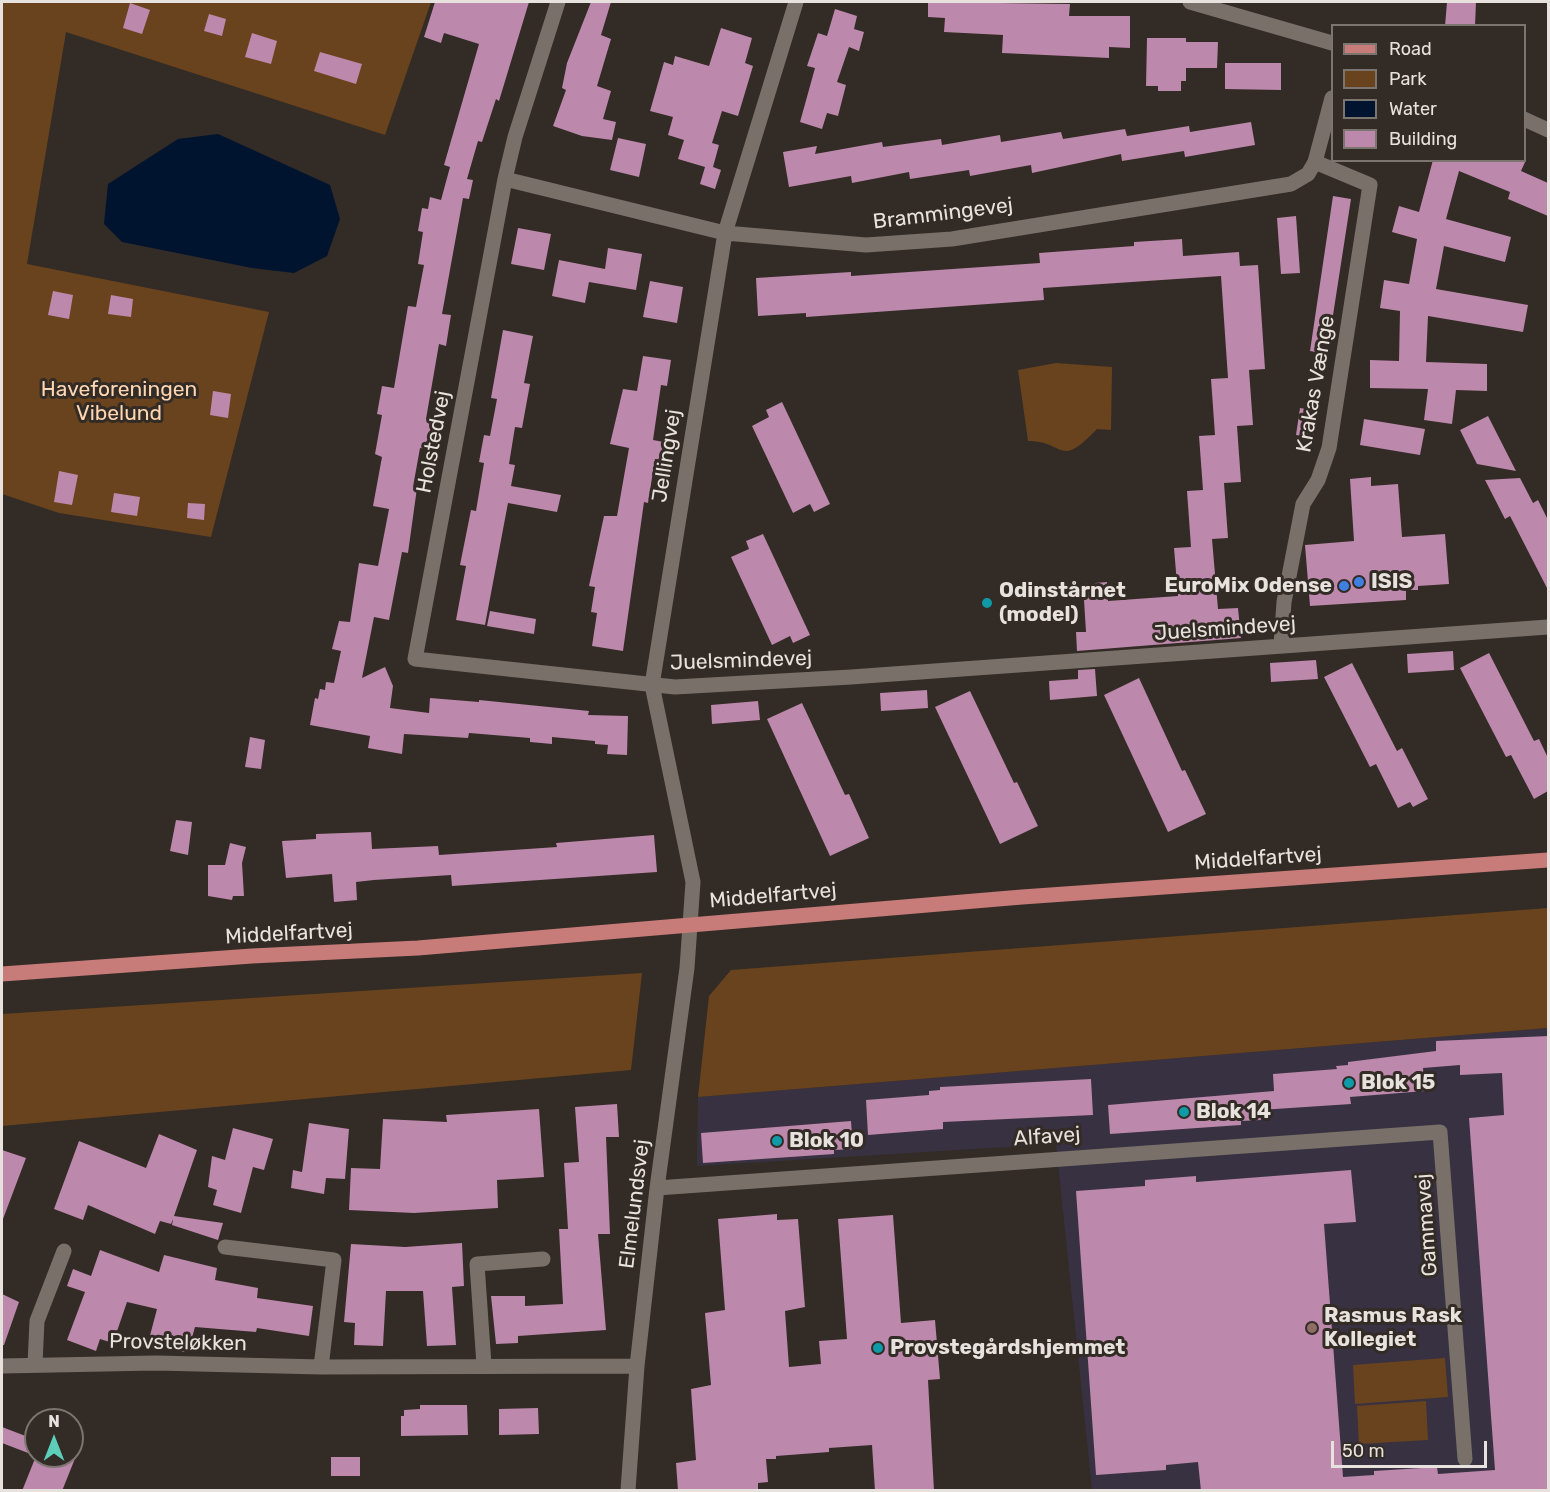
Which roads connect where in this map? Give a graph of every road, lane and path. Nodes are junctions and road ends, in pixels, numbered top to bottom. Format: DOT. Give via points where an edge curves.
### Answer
graph roads {
  1 [pos="558,2"];
  2 [pos="796,2"];
  3 [pos="1190,2"];
  4 [pos="1331,43"];
  5 [pos="1331,102"];
  6 [pos="1526,120"];
  7 [pos="1548,130"];
  8 [pos="1315,162"];
  9 [pos="505,179"];
  10 [pos="725,233"];
  11 [pos="1548,627"];
  12 [pos="1281,645"];
  13 [pos="652,685"];
  14 [pos="1548,860"];
  15 [pos="690,924"];
  16 [pos="2,975"];
  17 [pos="1440,1132"];
  18 [pos="657,1188"];
  19 [pos="225,1247"];
  20 [pos="64,1251"];
  21 [pos="543,1259"];
  22 [pos="35,1364"];
  23 [pos="484,1365"];
  24 [pos="2,1366"];
  25 [pos="637,1366"];
  26 [pos="321,1367"];
  27 [pos="1465,1459"];
  28 [pos="628,1491"];
  1 -- 9 [label="street, Holstedvej"];
  2 -- 10 [label="street, Jellingvej"];
  3 -- 4 [label="street"];
  5 -- 8 [label="street"];
  6 -- 7 [label="street"];
  8 -- 10 [label="street, Brammingevej" via="1308,174 1291,184 952,239 866,245"];
  8 -- 12 [label="street, Krakas Vænge" via="1370,185 1329,448 1318,480 1303,504 1284,602"];
  9 -- 10 [label="street, Brammingevej"];
  9 -- 13 [label="street, Holstedvej" via="415,659"];
  10 -- 13 [label="street, Jellingvej"];
  11 -- 12 [label="street, Juelsmindevej"];
  12 -- 13 [label="street, Juelsmindevej" via="808,680"];
  13 -- 15 [label="street, Jellingvej" via="693,882"];
  14 -- 15 [label="main road, Middelfartvej"];
  15 -- 16 [label="main road, Middelfartvej" via="418,948"];
  15 -- 18 [label="street, Elmelundsvej"];
  17 -- 18 [label="street, Alfavej"];
  17 -- 27 [label="street, Gammavej"];
  18 -- 25 [label="street, Elmelundsvej"];
  19 -- 26 [label="street" via="334,1260"];
  20 -- 22 [label="street" via="37,1321"];
  21 -- 23 [label="street" via="477,1264"];
  22 -- 24 [label="street, Provsteløkken"];
  22 -- 26 [label="street, Provsteløkken"];
  23 -- 25 [label="street, Provsteløkken"];
  23 -- 26 [label="street, Provsteløkken"];
  25 -- 28 [label="street, Elmelundsvej"];
}
